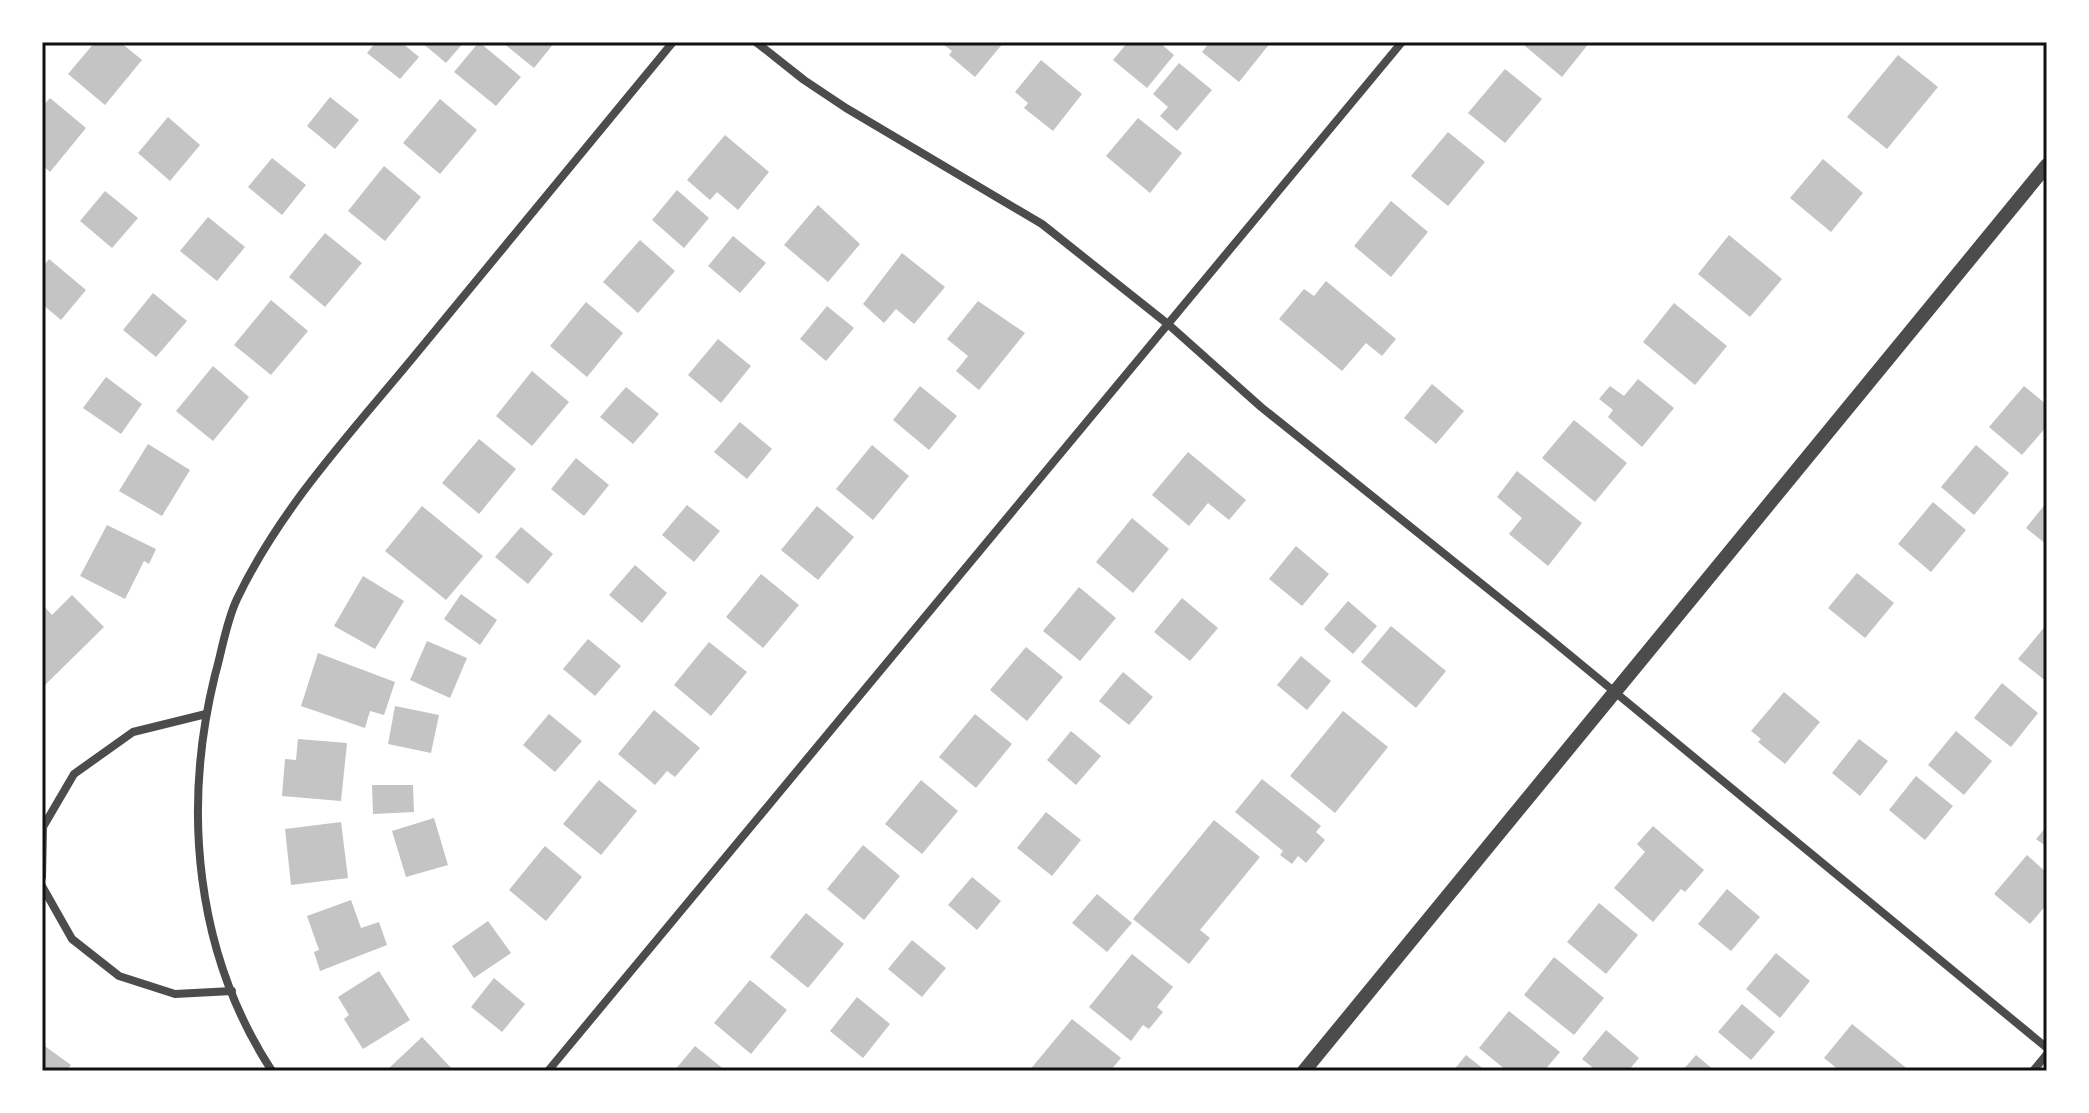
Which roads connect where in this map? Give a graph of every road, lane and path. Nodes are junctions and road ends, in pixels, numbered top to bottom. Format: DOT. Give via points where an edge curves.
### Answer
graph roads {
  1 [pos="673,42"];
  2 [pos="756,42"];
  3 [pos="1402,42"];
  4 [pos="2047,165"];
  5 [pos="1169,325"];
  6 [pos="1613,691"];
  7 [pos="206,714"];
  8 [pos="42,877"];
  9 [pos="42,886"];
  10 [pos="232,991"];
  11 [pos="2047,1051"];
  12 [pos="272,1071"];
  13 [pos="548,1071"];
  14 [pos="1304,1071"];
  15 [pos="2033,1071"];
  1 -- 7 [label="street" via="293,503 235,603"];
  2 -- 5 [label="street" via="846,108 1042,224"];
  3 -- 5 [label="street"];
  4 -- 6 [label="street"];
  5 -- 6 [label="street" via="1261,407"];
  5 -- 13 [label="street"];
  6 -- 11 [label="street"];
  6 -- 14 [label="street"];
  7 -- 8 [label="street" via="133,732 74,774 43,827"];
  7 -- 10 [label="street" via="196,818 199,863 210,922"];
  9 -- 10 [label="street" via="72,939 119,976 175,994"];
  10 -- 12 [label="street"];
  11 -- 15 [label="street"];
}
